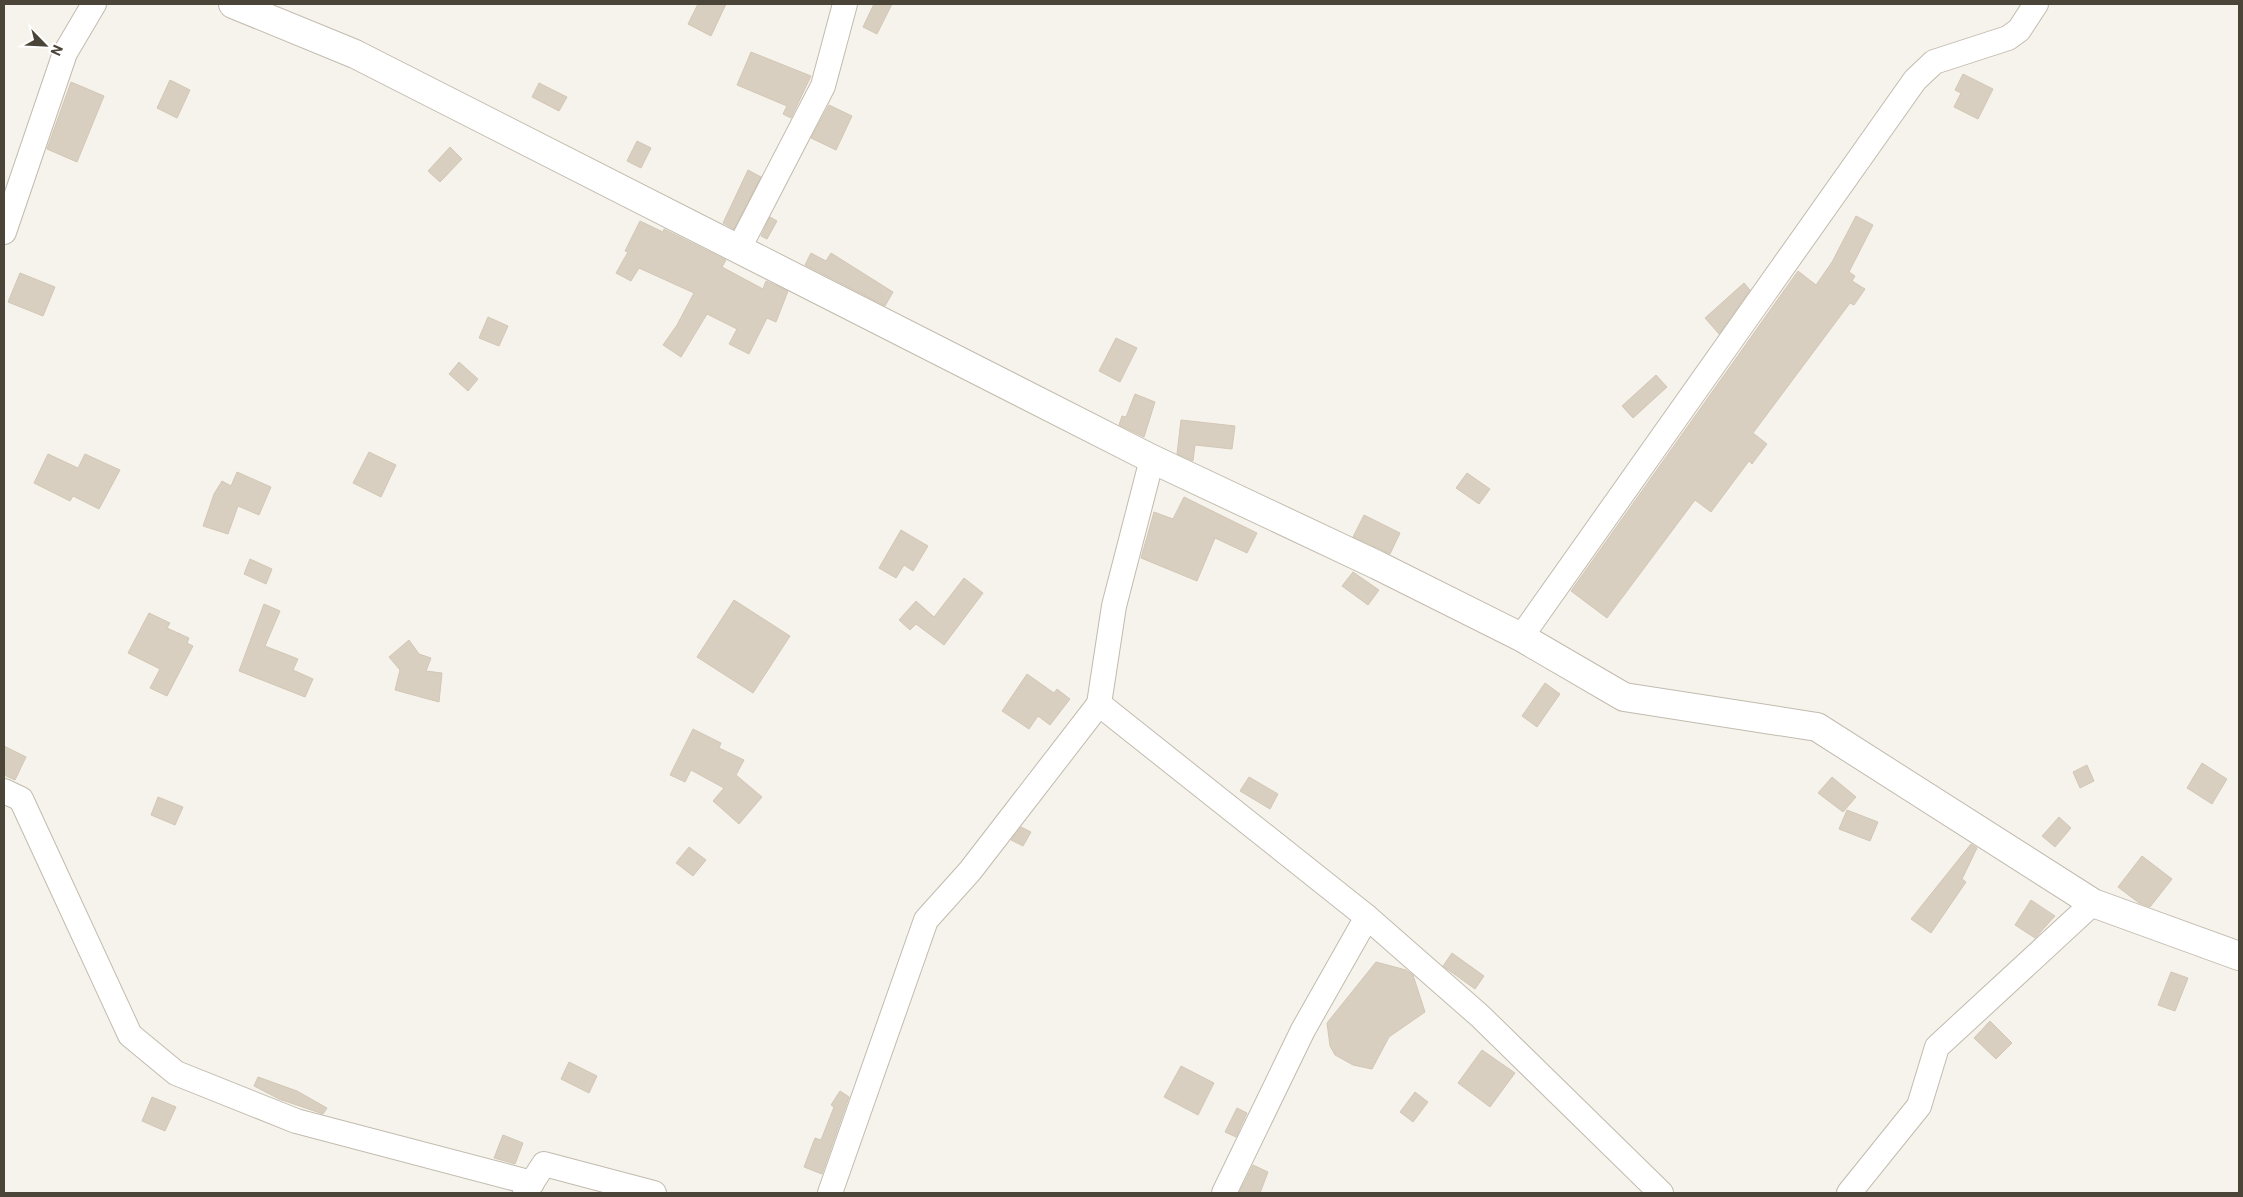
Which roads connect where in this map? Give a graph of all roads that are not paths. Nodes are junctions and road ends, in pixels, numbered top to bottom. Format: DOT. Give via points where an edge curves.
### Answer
graph roads {
  1 [pos="94,4"];
  2 [pos="233,4"];
  3 [pos="845,4"];
  4 [pos="2036,4"];
  5 [pos="4,232"];
  6 [pos="738,250"];
  7 [pos="1152,460"];
  8 [pos="1521,638"];
  9 [pos="1099,704"];
  10 [pos="4,791"];
  11 [pos="2093,903"];
  12 [pos="1367,917"];
  13 [pos="2239,956"];
  14 [pos="529,1188"];
  15 [pos="654,1193"];
  16 [pos="830,1193"];
  17 [pos="1224,1193"];
  18 [pos="1661,1193"];
  19 [pos="1849,1193"];
  1 -- 5 [label="street" via="65,53"];
  2 -- 6 [label="street" via="355,54"];
  3 -- 6 [label="street" via="823,86"];
  4 -- 8 [label="street" via="2019,30 2008,38 1934,62 1915,80"];
  6 -- 7 [label="street"];
  7 -- 8 [label="street" via="1378,565"];
  7 -- 9 [label="street" via="1114,606"];
  8 -- 11 [label="street" via="1624,697 1817,727"];
  9 -- 12 [label="street"];
  9 -- 16 [label="street" via="970,870 926,920"];
  10 -- 14 [label="street" via="21,799 130,1035 176,1073 296,1121"];
  11 -- 13 [label="street"];
  11 -- 19 [label="street" via="1938,1046 1919,1106"];
  12 -- 17 [label="street" via="1303,1030"];
  12 -- 18 [label="street" via="1480,1016"];
  14 -- 15 [label="street" via="544,1164"];
}
